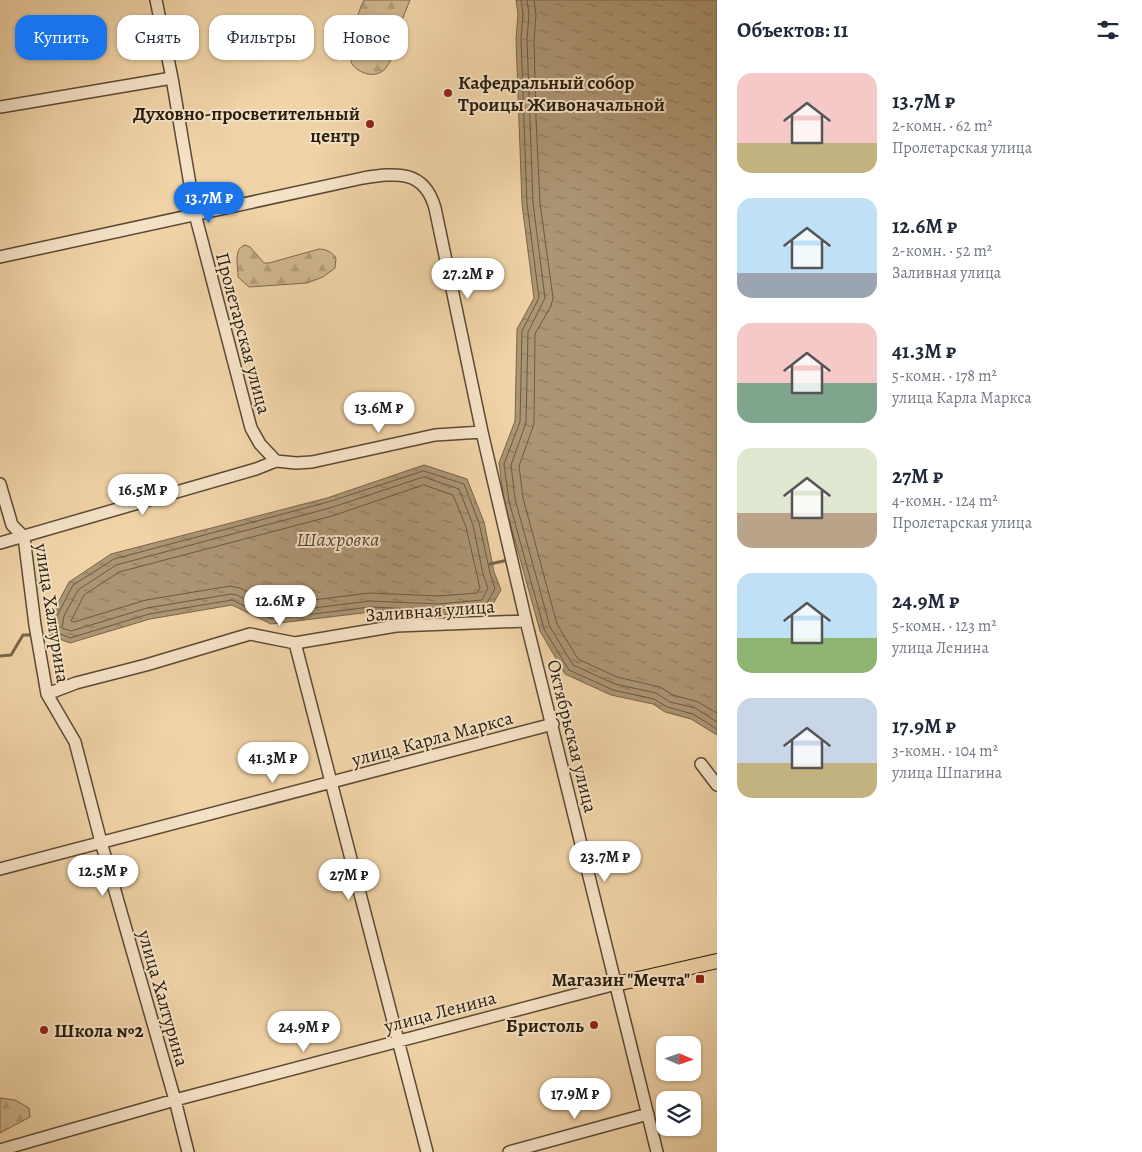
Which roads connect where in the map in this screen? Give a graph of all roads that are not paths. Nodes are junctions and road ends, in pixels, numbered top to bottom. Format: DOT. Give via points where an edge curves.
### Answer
graph roads {
  1 [pos="156,0"];
  2 [pos="172,78"];
  3 [pos="0,107"];
  4 [pos="195,214"];
  5 [pos="0,257"];
  6 [pos="482,432"];
  7 [pos="276,461"];
  8 [pos="0,484"];
  9 [pos="24,537"];
  10 [pos="0,543"];
  11 [pos="526,621"];
  12 [pos="295,644"];
  13 [pos="47,694"];
  14 [pos="553,724"];
  15 [pos="701,764"];
  16 [pos="331,782"];
  17 [pos="717,785"];
  18 [pos="101,842"];
  19 [pos="0,869"];
  20 [pos="717,961"];
  21 [pos="616,984"];
  22 [pos="399,1041"];
  23 [pos="175,1100"];
  24 [pos="648,1114"];
  25 [pos="0,1150"];
  26 [pos="188,1152"];
  27 [pos="427,1152"];
  28 [pos="509,1152"];
  29 [pos="656,1152"];
  1 -- 2 [label="street, Пролетарская улица"];
  2 -- 3 [label="street"];
  2 -- 4 [label="street, Пролетарская улица"];
  4 -- 5 [label="street"];
  4 -- 6 [label="street" via="392,174 409,176 422,184 436,208"];
  4 -- 7 [label="street, Пролетарская улица" via="251,428"];
  6 -- 7 [label="street" via="435,435 312,462"];
  6 -- 11 [label="street, Октябрьская улица"];
  7 -- 9 [label="street"];
  8 -- 9 [label="street, улица Халтурина" via="12,525"];
  9 -- 10 [label="street"];
  9 -- 13 [label="street, улица Халтурина"];
  11 -- 12 [label="street, Заливная улица" via="396,626"];
  11 -- 14 [label="street, Октябрьская улица"];
  12 -- 13 [label="street, Заливная улица" via="250,634 76,682"];
  12 -- 16 [label="street"];
  13 -- 18 [label="street, улица Халтурина" via="76,742"];
  14 -- 16 [label="street, улица Карла Маркса"];
  14 -- 21 [label="street, Октябрьская улица"];
  15 -- 17 [label="street"];
  16 -- 18 [label="street, улица Карла Маркса"];
  16 -- 22 [label="street"];
  18 -- 19 [label="street, улица Карла Маркса"];
  18 -- 23 [label="street, улица Халтурина"];
  20 -- 21 [label="main road, улица Ленина"];
  21 -- 22 [label="street, улица Ленина"];
  21 -- 24 [label="street, Октябрьская улица"];
  22 -- 23 [label="street, улица Ленина"];
  22 -- 27 [label="street"];
  23 -- 25 [label="street, улица Ленина"];
  23 -- 26 [label="street, улица Халтурина"];
  24 -- 28 [label="street"];
  24 -- 29 [label="street, Октябрьская улица"];
}
